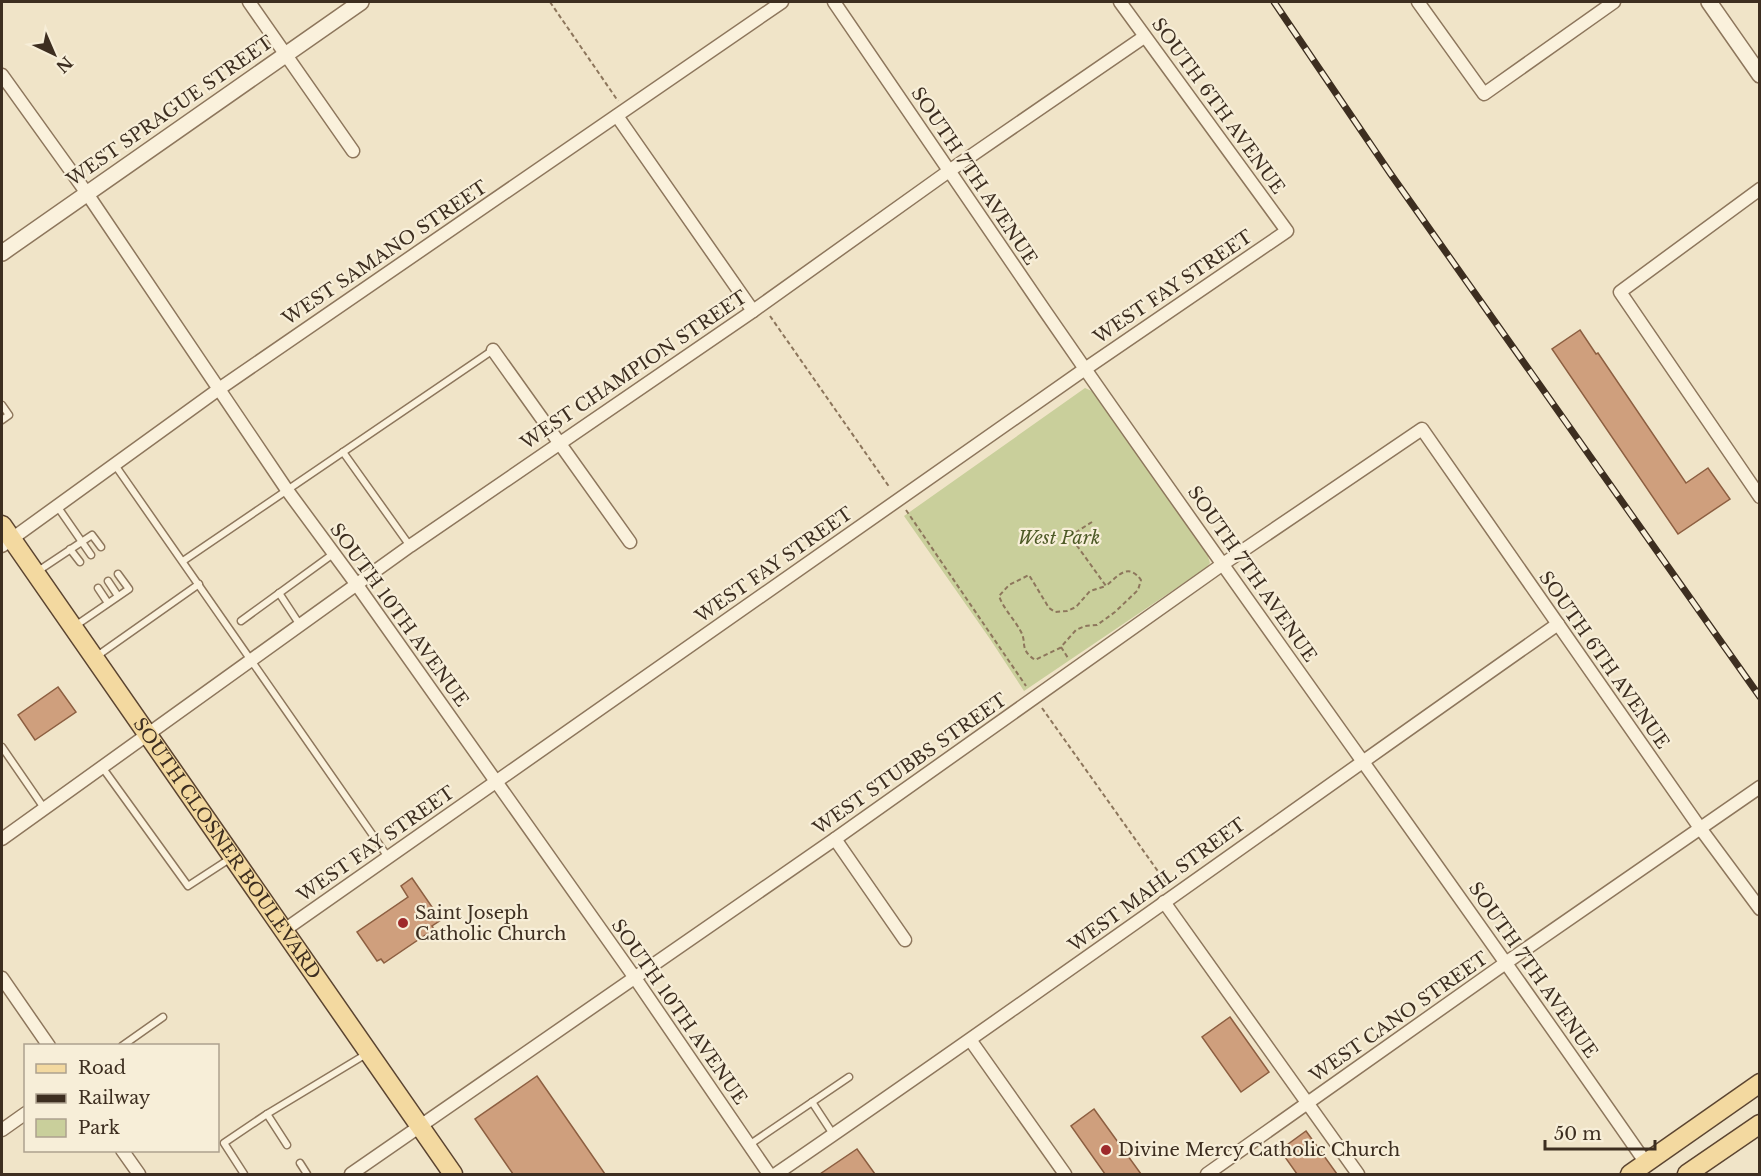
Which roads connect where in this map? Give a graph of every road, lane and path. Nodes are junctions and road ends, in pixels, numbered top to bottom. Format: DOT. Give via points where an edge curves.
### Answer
graph roads {
  1 [pos="249,2"];
  2 [pos="361,2"];
  3 [pos="550,2"];
  4 [pos="782,2"];
  5 [pos="834,2"];
  6 [pos="1120,2"];
  7 [pos="1418,2"];
  8 [pos="1614,2"];
  9 [pos="1709,2"];
  10 [pos="1144,37"];
  11 [pos="286,54"];
  12 [pos="2,75"];
  13 [pos="1760,75"];
  14 [pos="616,98"];
  15 [pos="617,116"];
  16 [pos="353,151"];
  17 [pos="949,171"];
  18 [pos="1760,189"];
  19 [pos="86,192"];
  20 [pos="1287,231"];
  21 [pos="2,253"];
  22 [pos="753,311"];
  23 [pos="772,320"];
  24 [pos="493,350"];
  25 [pos="1085,369"];
  26 [pos="219,389"];
  27 [pos="2,405"];
  28 [pos="2,420"];
  29 [pos="1422,429"];
  30 [pos="559,444"];
  31 [pos="343,452"];
  32 [pos="115,464"];
  33 [pos="890,488"];
  34 [pos="287,490"];
  35 [pos="1758,493"];
  36 [pos="57,506"];
  37 [pos="909,515"];
  38 [pos="1092,522"];
  39 [pos="5,537"];
  40 [pos="81,542"];
  41 [pos="630,542"];
  42 [pos="410,546"];
  43 [pos="101,547"];
  44 [pos="70,549"];
  45 [pos="334,553"];
  46 [pos="91,555"];
  47 [pos="183,561"];
  48 [pos="80,562"];
  49 [pos="1223,564"];
  50 [pos="35,573"];
  51 [pos="118,574"];
  52 [pos="108,581"];
  53 [pos="199,584"];
  54 [pos="357,585"];
  55 [pos="1106,586"];
  56 [pos="98,588"];
  57 [pos="279,593"];
  58 [pos="118,596"];
  59 [pos="168,599"];
  60 [pos="177,600"];
  61 [pos="108,603"];
  62 [pos="153,609"];
  63 [pos="150,619"];
  64 [pos="241,621"];
  65 [pos="1558,624"];
  66 [pos="300,625"];
  67 [pos="72,628"];
  68 [pos="1061,646"];
  69 [pos="94,658"];
  70 [pos="1068,658"];
  71 [pos="252,659"];
  72 [pos="1026,686"];
  73 [pos="1044,712"];
  74 [pos="146,735"];
  75 [pos="2,747"];
  76 [pos="1362,761"];
  77 [pos="102,767"];
  78 [pos="495,781"];
  79 [pos="1760,787"];
  80 [pos="44,808"];
  81 [pos="1700,828"];
  82 [pos="2,839"];
  83 [pos="834,840"];
  84 [pos="388,857"];
  85 [pos="232,858"];
  86 [pos="1166,882"];
  87 [pos="1164,902"];
  88 [pos="1760,909"];
  89 [pos="283,931"];
  90 [pos="905,940"];
  91 [pos="1507,962"];
  92 [pos="2,978"];
  93 [pos="635,978"];
  94 [pos="163,1017"];
  95 [pos="971,1041"];
  96 [pos="48,1044"];
  97 [pos="125,1044"];
  98 [pos="368,1053"];
  99 [pos="849,1077"];
  100 [pos="1760,1083"];
  101 [pos="812,1102"];
  102 [pos="1307,1104"];
  103 [pos="24,1114"];
  104 [pos="267,1114"];
  105 [pos="1760,1124"];
  106 [pos="419,1127"];
  107 [pos="2,1130"];
  108 [pos="834,1135"];
  109 [pos="287,1145"];
  110 [pos="749,1145"];
  111 [pos="124,1152"];
  112 [pos="300,1163"];
  113 [pos="1649,1169"];
  114 [pos="139,1174"];
  115 [pos="244,1174"];
  116 [pos="307,1174"];
  117 [pos="351,1174"];
  118 [pos="453,1174"];
  119 [pos="769,1174"];
  120 [pos="776,1174"];
  121 [pos="1065,1174"];
  122 [pos="1207,1174"];
  123 [pos="1358,1174"];
  124 [pos="1630,1174"];
  125 [pos="1687,1174"];
  1 -- 11 [label="street"];
  2 -- 11 [label="street, WEST SPRAGUE STREET"];
  3 -- 14 [label="path"];
  4 -- 15 [label="street, WEST SAMANO STREET"];
  5 -- 17 [label="street, SOUTH 7TH AVENUE"];
  6 -- 10 [label="street, SOUTH 6TH AVENUE"];
  7 -- 8 [label="street" via="1484,94"];
  9 -- 13 [label="street"];
  10 -- 17 [label="street, WEST CHAMPION STREET"];
  10 -- 20 [label="street, SOUTH 6TH AVENUE"];
  11 -- 16 [label="street"];
  11 -- 19 [label="street, WEST SPRAGUE STREET"];
  12 -- 19 [label="street, SOUTH 10TH AVENUE"];
  15 -- 22 [label="street"];
  15 -- 26 [label="street, WEST SAMANO STREET"];
  17 -- 22 [label="street, WEST CHAMPION STREET"];
  17 -- 25 [label="street, SOUTH 7TH AVENUE"];
  18 -- 35 [label="street" via="1620,292"];
  19 -- 21 [label="street, WEST SPRAGUE STREET"];
  19 -- 26 [label="street, SOUTH 10TH AVENUE"];
  20 -- 25 [label="street, WEST FAY STREET"];
  22 -- 30 [label="street, WEST CHAMPION STREET"];
  23 -- 33 [label="path"];
  24 -- 30 [label="street"];
  24 -- 31 [label="lane"];
  25 -- 49 [label="street, SOUTH 7TH AVENUE"];
  25 -- 78 [label="street, WEST FAY STREET"];
  26 -- 32 [label="street, WEST SAMANO STREET"];
  26 -- 34 [label="street, SOUTH 10TH AVENUE"];
  27 -- 28 [label="lane" via="9,415"];
  29 -- 49 [label="street, WEST STUBBS STREET"];
  29 -- 65 [label="street, SOUTH 6TH AVENUE"];
  30 -- 41 [label="street"];
  30 -- 42 [label="street, WEST CHAMPION STREET"];
  31 -- 34 [label="lane"];
  31 -- 42 [label="lane"];
  32 -- 36 [label="street, WEST SAMANO STREET"];
  32 -- 47 [label="lane"];
  34 -- 45 [label="street, SOUTH 10TH AVENUE"];
  34 -- 47 [label="lane"];
  36 -- 39 [label="street, WEST SAMANO STREET"];
  36 -- 40 [label="lane"];
  37 -- 72 [label="path"];
  38 -- 55 [label="path" via="1070,536"];
  39 -- 50 [label="main road, SOUTH CLOSNER BOULEVARD"];
  40 -- 43 [label="lane" via="92,535"];
  40 -- 44 [label="lane"];
  40 -- 46 [label="lane"];
  42 -- 54 [label="street, WEST CHAMPION STREET"];
  44 -- 48 [label="lane"];
  44 -- 50 [label="lane"];
  45 -- 54 [label="street, SOUTH 10TH AVENUE"];
  45 -- 57 [label="lane"];
  47 -- 53 [label="lane"];
  49 -- 76 [label="street, SOUTH 7TH AVENUE"];
  49 -- 83 [label="street, WEST STUBBS STREET"];
  50 -- 67 [label="main road, SOUTH CLOSNER BOULEVARD"];
  51 -- 58 [label="lane" via="129,589"];
  52 -- 58 [label="lane"];
  53 -- 60 [label="lane"];
  53 -- 71 [label="lane"];
  54 -- 66 [label="street, WEST CHAMPION STREET"];
  54 -- 78 [label="street, SOUTH 10TH AVENUE"];
  55 -- 68 [label="path" via="1129,571 1141,580 1138,590 1115,612 1097,624 1076,630"];
  55 -- 68 [label="path" via="1090,591 1076,607 1055,612 1029,575 1001,592 1000,600 1020,630 1028,655 1035,660"];
  56 -- 61 [label="lane"];
  57 -- 64 [label="lane"];
  57 -- 66 [label="lane"];
  58 -- 61 [label="lane"];
  59 -- 60 [label="lane"];
  60 -- 63 [label="lane"];
  61 -- 67 [label="lane"];
  62 -- 63 [label="lane"];
  63 -- 69 [label="lane"];
  65 -- 76 [label="street, WEST MAHL STREET"];
  65 -- 81 [label="street, SOUTH 6TH AVENUE"];
  66 -- 71 [label="street, WEST CHAMPION STREET"];
  67 -- 69 [label="main road, SOUTH CLOSNER BOULEVARD"];
  68 -- 70 [label="path"];
  69 -- 74 [label="main road, SOUTH CLOSNER BOULEVARD"];
  71 -- 74 [label="street, WEST CHAMPION STREET"];
  71 -- 84 [label="lane"];
  73 -- 86 [label="path"];
  74 -- 77 [label="street, WEST CHAMPION STREET"];
  74 -- 85 [label="main road, SOUTH CLOSNER BOULEVARD"];
  75 -- 80 [label="lane"];
  76 -- 87 [label="street, WEST MAHL STREET"];
  76 -- 91 [label="street, SOUTH 7TH AVENUE"];
  77 -- 80 [label="street, WEST CHAMPION STREET"];
  77 -- 85 [label="lane" via="188,886"];
  78 -- 84 [label="street, WEST FAY STREET"];
  78 -- 93 [label="street, SOUTH 10TH AVENUE"];
  79 -- 81 [label="street, WEST CANO STREET"];
  80 -- 82 [label="street, WEST CHAMPION STREET"];
  81 -- 88 [label="street, SOUTH 6TH AVENUE"];
  81 -- 91 [label="street, WEST CANO STREET"];
  83 -- 90 [label="street"];
  83 -- 93 [label="street, WEST STUBBS STREET"];
  84 -- 89 [label="street, WEST FAY STREET"];
  85 -- 89 [label="main road, SOUTH CLOSNER BOULEVARD"];
  87 -- 95 [label="street, WEST MAHL STREET"];
  87 -- 102 [label="street"];
  89 -- 98 [label="main road, SOUTH CLOSNER BOULEVARD"];
  91 -- 102 [label="street, WEST CANO STREET"];
  91 -- 113 [label="street, SOUTH 7TH AVENUE"];
  92 -- 96 [label="street"];
  93 -- 106 [label="street, WEST STUBBS STREET"];
  93 -- 110 [label="street, SOUTH 10TH AVENUE"];
  94 -- 97 [label="lane"];
  95 -- 108 [label="street, WEST MAHL STREET"];
  95 -- 121 [label="street"];
  98 -- 104 [label="lane"];
  98 -- 106 [label="main road, SOUTH CLOSNER BOULEVARD"];
  99 -- 101 [label="lane"];
  100 -- 113 [label="main road"];
  101 -- 108 [label="lane"];
  101 -- 110 [label="lane"];
  102 -- 122 [label="street, WEST CANO STREET"];
  102 -- 123 [label="street"];
  103 -- 107 [label="street"];
  104 -- 109 [label="lane"];
  104 -- 115 [label="lane" via="224,1143"];
  105 -- 125 [label="main road"];
  106 -- 117 [label="street, WEST STUBBS STREET"];
  106 -- 118 [label="main road, SOUTH CLOSNER BOULEVARD"];
  108 -- 120 [label="street, WEST MAHL STREET"];
  110 -- 119 [label="street, SOUTH 10TH AVENUE"];
  111 -- 114 [label="street"];
  112 -- 116 [label="lane"];
  113 -- 124 [label="main road"];
}
